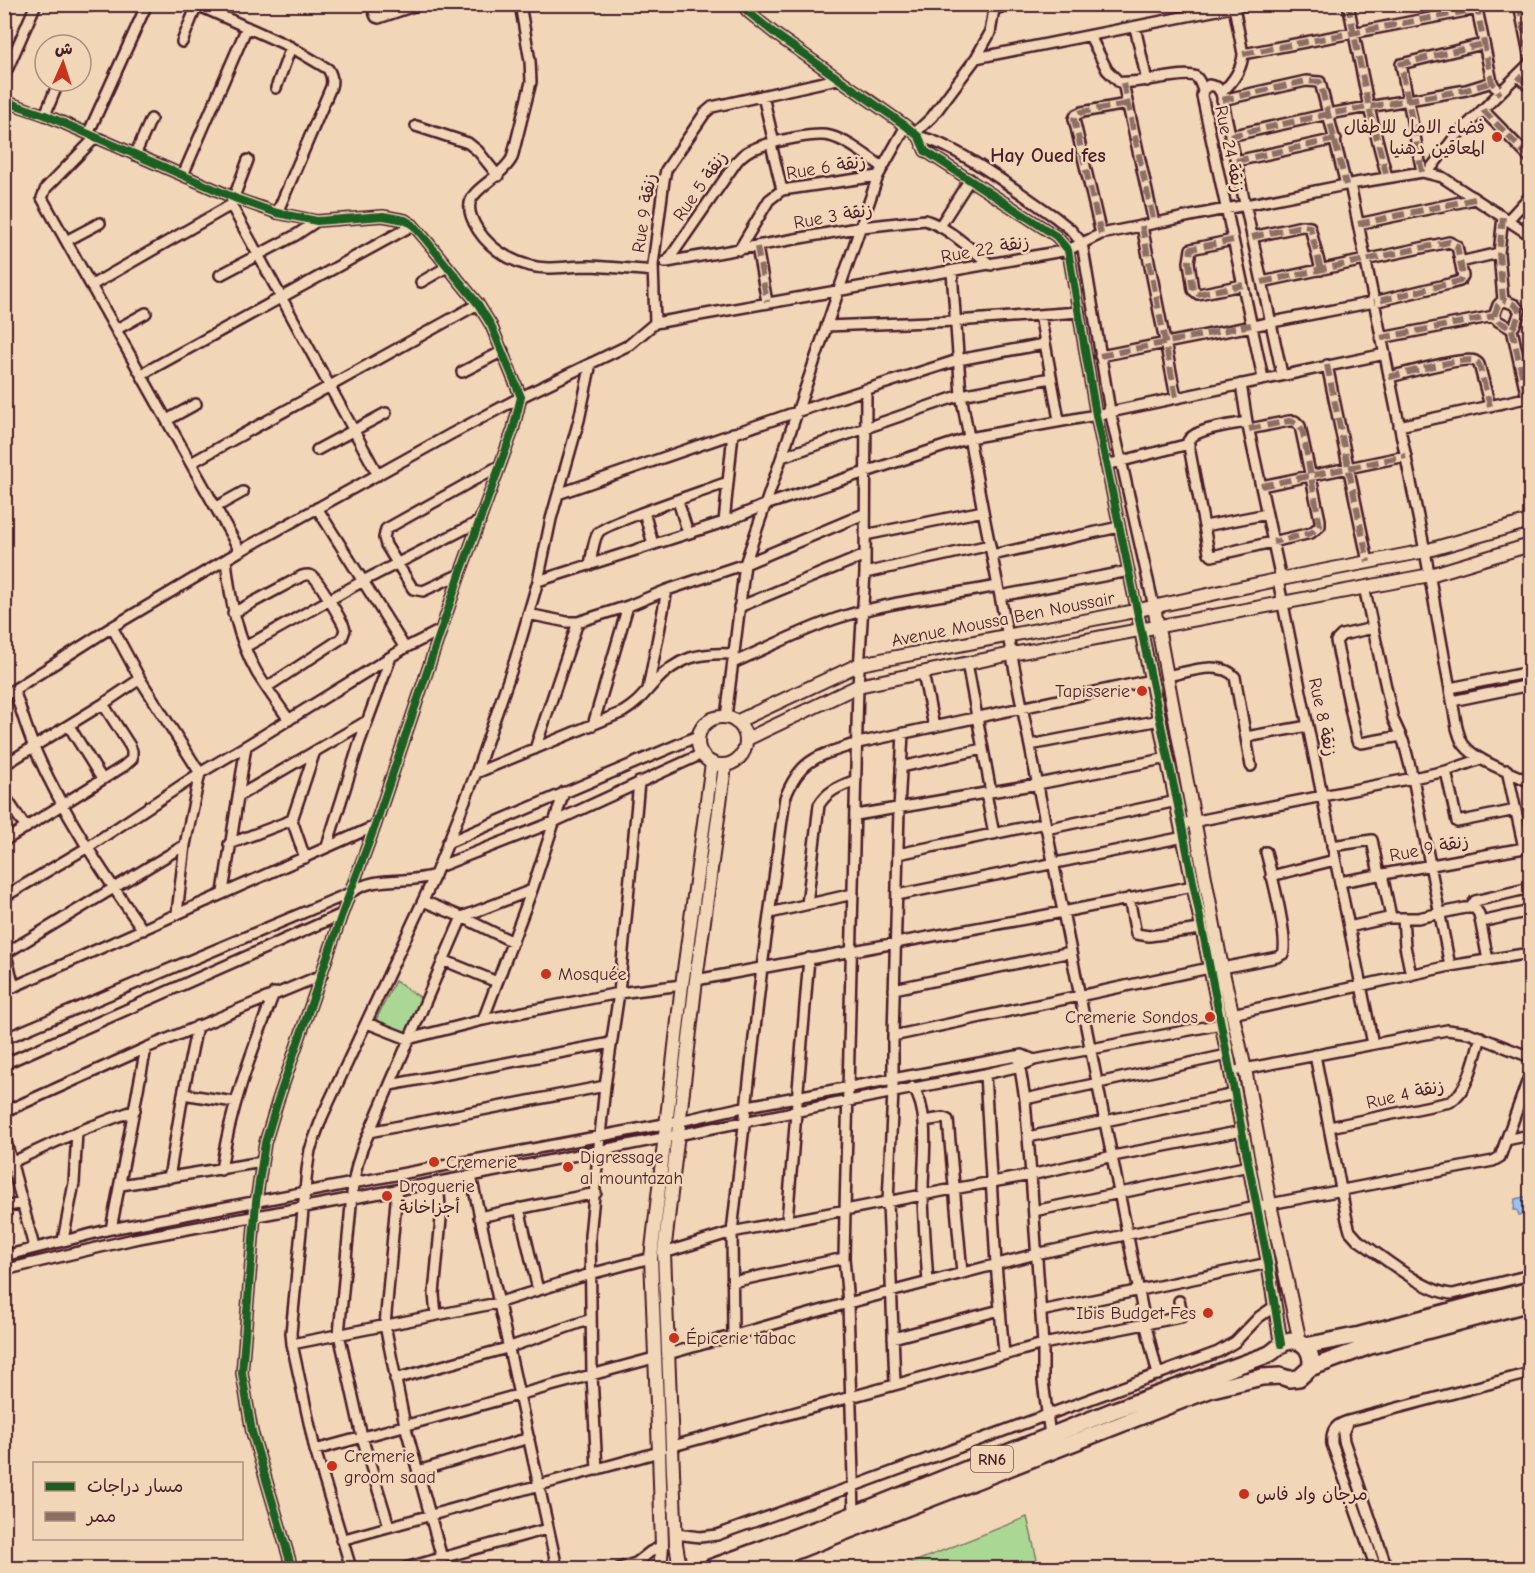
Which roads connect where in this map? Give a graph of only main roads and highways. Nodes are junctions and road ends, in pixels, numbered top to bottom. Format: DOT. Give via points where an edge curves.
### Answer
graph roads {
  1 [pos="1530,1290"];
  2 [pos="1530,1303"];
  3 [pos="1302,1344"];
  4 [pos="1278,1348"];
  5 [pos="1310,1368"];
  6 [pos="1280,1376"];
  7 [pos="770,1565"];
  8 [pos="710,1569"];
  9 [pos="752,1569"];
  1 -- 3 [label="main road, RN6" via="1360,1335"];
  2 -- 5 [label="main road, RN6" via="1370,1346"];
  3 -- 4 [label="main road, RN6" via="1290,1341"];
  3 -- 5 [label="main road" via="1312,1358"];
  4 -- 6 [label="main road" via="1273,1362"];
  4 -- 8 [label="main road, RN6"];
  5 -- 6 [label="main road, RN6" via="1299,1378"];
  6 -- 7 [label="main road, RN6" via="1247,1379 1183,1400"];
  7 -- 9 [label="main road, RN6"];
}
